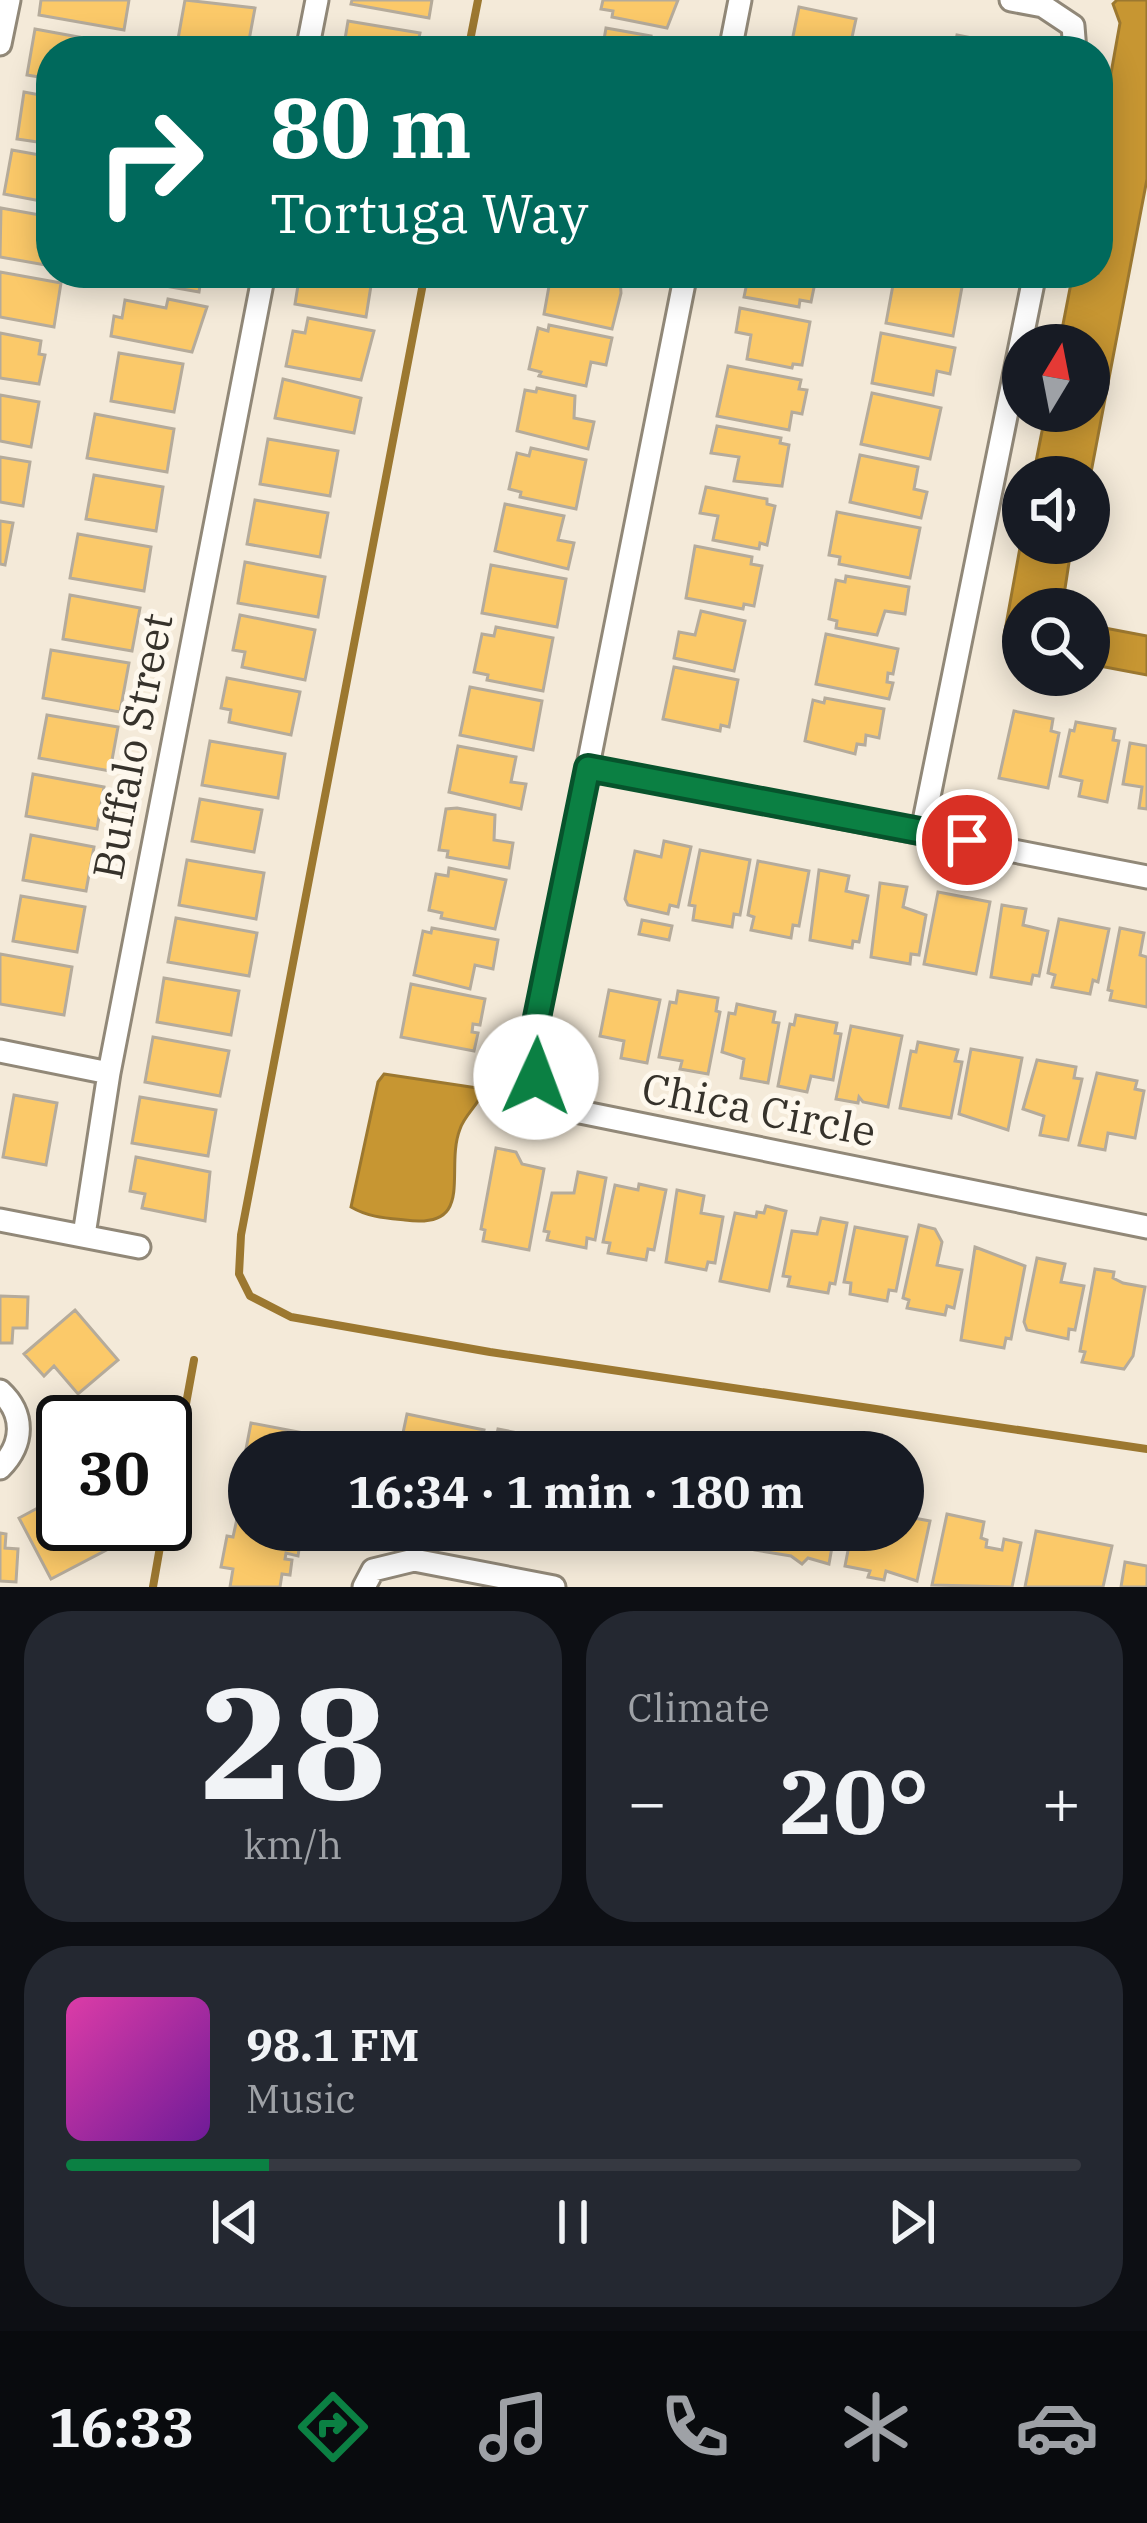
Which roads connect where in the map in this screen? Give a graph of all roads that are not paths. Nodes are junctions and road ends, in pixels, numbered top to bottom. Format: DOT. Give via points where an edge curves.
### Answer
graph roads {
  1 [pos="9,0"];
  2 [pos="317,0"];
  3 [pos="740,0"];
  4 [pos="1011,0"];
  5 [pos="310,36"];
  6 [pos="733,36"];
  7 [pos="1074,36"];
  8 [pos="0,44"];
  9 [pos="261,288"];
  10 [pos="683,288"];
  11 [pos="1032,288"];
  12 [pos="588,768"];
  13 [pos="922,831"];
  14 [pos="1147,877"];
  15 [pos="0,1051"];
  16 [pos="109,1072"];
  17 [pos="0,1220"];
  18 [pos="1147,1227"];
  19 [pos="84,1235"];
  20 [pos="139,1246"];
  21 [pos="0,1391"];
  22 [pos="0,1468"];
  23 [pos="364,1587"];
  24 [pos="554,1587"];
  1 -- 8 [label="street"];
  2 -- 5 [label="street"];
  3 -- 6 [label="street"];
  4 -- 7 [label="street" via="1043,6 1073,26"];
  9 -- 16 [label="street, Buffalo Street"];
  10 -- 12 [label="street, Chica Circle"];
  11 -- 13 [label="street"];
  12 -- 13 [label="street"];
  12 -- 18 [label="street, Chica Circle" via="532,1042 536,1077 561,1105"];
  13 -- 14 [label="street"];
  15 -- 16 [label="street"];
  16 -- 19 [label="street, Buffalo Street"];
  17 -- 19 [label="street"];
  19 -- 20 [label="street"];
  21 -- 22 [label="street" via="20,1431"];
  23 -- 24 [label="street" via="373,1570 414,1560"];
}
